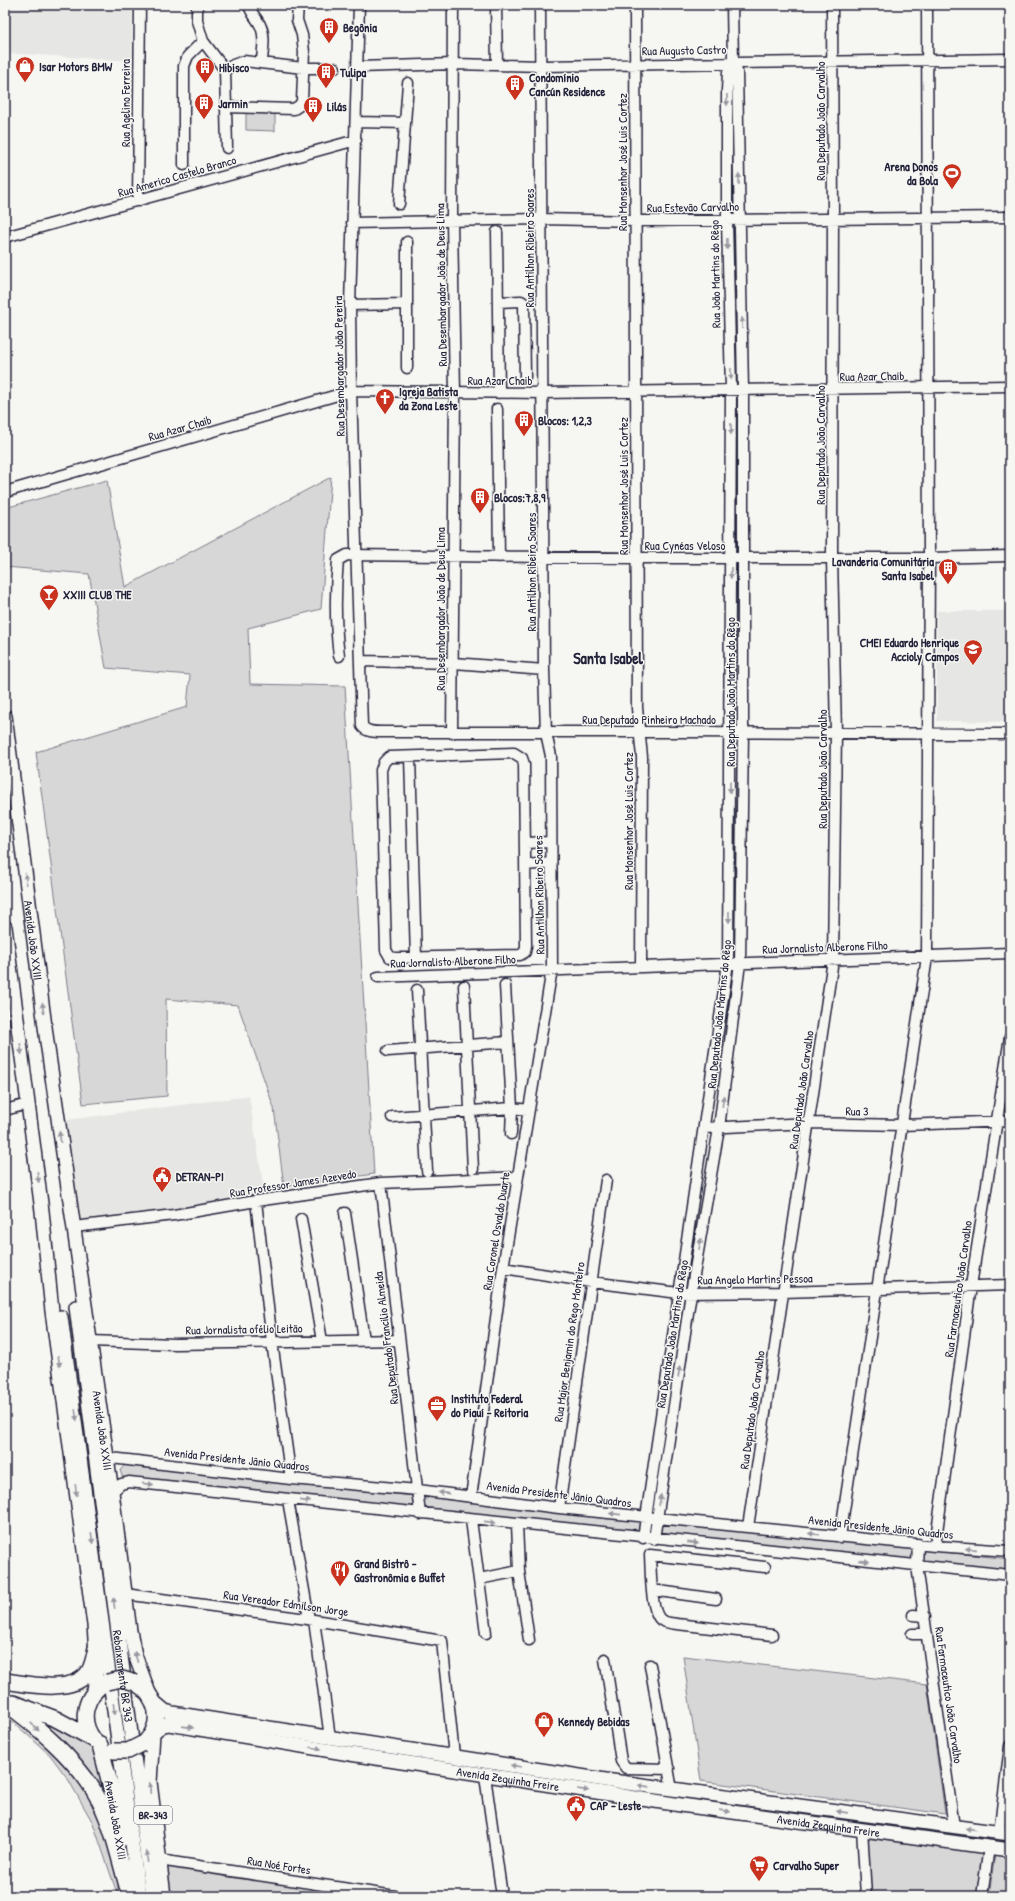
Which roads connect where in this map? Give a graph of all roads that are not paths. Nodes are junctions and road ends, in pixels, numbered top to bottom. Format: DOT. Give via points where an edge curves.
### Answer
graph roads {
  1 [pos="140,5"];
  2 [pos="197,5"];
  3 [pos="249,5"];
  4 [pos="298,5"];
  5 [pos="359,5"];
  6 [pos="453,5"];
  7 [pos="496,5"];
  8 [pos="540,5"];
  9 [pos="634,5"];
  10 [pos="732,5"];
  11 [pos="832,5"];
  12 [pos="927,5"];
  13 [pos="203,42"];
  14 [pos="1010,59"];
  15 [pos="928,60"];
  16 [pos="832,61"];
  17 [pos="733,62"];
  18 [pos="262,63"];
  19 [pos="454,64"];
  20 [pos="497,64"];
  21 [pos="635,64"];
  22 [pos="542,66"];
  23 [pos="359,67"];
  24 [pos="303,68"];
  25 [pos="336,68"];
  26 [pos="225,70"];
  27 [pos="408,84"];
  28 [pos="226,107"];
  29 [pos="356,122"];
  30 [pos="405,123"];
  31 [pos="356,140"];
  32 [pos="227,148"];
  33 [pos="184,164"];
  34 [pos="138,201"];
  35 [pos="399,204"];
  36 [pos="928,217"];
  37 [pos="1010,217"];
  38 [pos="834,218"];
  39 [pos="542,219"];
  40 [pos="740,219"];
  41 [pos="452,220"];
  42 [pos="727,220"];
  43 [pos="636,221"];
  44 [pos="352,223"];
  45 [pos="497,232"];
  46 [pos="5,237"];
  47 [pos="407,242"];
  48 [pos="498,302"];
  49 [pos="407,304"];
  50 [pos="350,305"];
  51 [pos="408,368"];
  52 [pos="525,377"];
  53 [pos="1010,386"];
  54 [pos="928,388"];
  55 [pos="731,390"];
  56 [pos="743,390"];
  57 [pos="833,390"];
  58 [pos="351,391"];
  59 [pos="636,391"];
  60 [pos="456,393"];
  61 [pos="499,393"];
  62 [pos="544,393"];
  63 [pos="497,409"];
  64 [pos="5,492"];
  65 [pos="356,555"];
  66 [pos="454,556"];
  67 [pos="1010,556"];
  68 [pos="499,557"];
  69 [pos="543,557"];
  70 [pos="637,558"];
  71 [pos="731,558"];
  72 [pos="743,558"];
  73 [pos="832,558"];
  74 [pos="929,558"];
  75 [pos="339,656"];
  76 [pos="360,661"];
  77 [pos="454,663"];
  78 [pos="544,670"];
  79 [pos="5,716"];
  80 [pos="362,726"];
  81 [pos="452,732"];
  82 [pos="639,732"];
  83 [pos="743,732"];
  84 [pos="836,732"];
  85 [pos="546,733"];
  86 [pos="730,733"];
  87 [pos="928,733"];
  88 [pos="1010,734"];
  89 [pos="410,757"];
  90 [pos="551,842"];
  91 [pos="525,843"];
  92 [pos="551,863"];
  93 [pos="525,865"];
  94 [pos="5,927"];
  95 [pos="1010,953"];
  96 [pos="927,956"];
  97 [pos="416,958"];
  98 [pos="833,960"];
  99 [pos="740,963"];
  100 [pos="728,964"];
  101 [pos="642,966"];
  102 [pos="552,969"];
  103 [pos="378,977"];
  104 [pos="505,985"];
  105 [pos="464,986"];
  106 [pos="417,990"];
  107 [pos="1010,1037"];
  108 [pos="508,1042"];
  109 [pos="466,1045"];
  110 [pos="420,1048"];
  111 [pos="388,1051"];
  112 [pos="28,1104"];
  113 [pos="512,1108"];
  114 [pos="5,1110"];
  115 [pos="529,1110"];
  116 [pos="470,1111"];
  117 [pos="424,1115"];
  118 [pos="392,1117"];
  119 [pos="1010,1121"];
  120 [pos="997,1122"];
  121 [pos="809,1124"];
  122 [pos="902,1125"];
  123 [pos="704,1128"];
  124 [pos="720,1128"];
  125 [pos="512,1134"];
  126 [pos="64,1165"];
  127 [pos="473,1169"];
  128 [pos="427,1171"];
  129 [pos="518,1178"];
  130 [pos="606,1180"];
  131 [pos="381,1183"];
  132 [pos="256,1201"];
  133 [pos="42,1211"];
  134 [pos="345,1213"];
  135 [pos="301,1219"];
  136 [pos="74,1227"];
  137 [pos="503,1268"];
  138 [pos="590,1282"];
  139 [pos="1010,1285"];
  140 [pos="971,1286"];
  141 [pos="879,1289"];
  142 [pos="782,1292"];
  143 [pos="679,1293"];
  144 [pos="691,1293"];
  145 [pos="364,1340"];
  146 [pos="398,1340"];
  147 [pos="322,1341"];
  148 [pos="90,1342"];
  149 [pos="272,1342"];
  150 [pos="101,1455"];
  151 [pos="83,1472"];
  152 [pos="291,1479"];
  153 [pos="418,1490"];
  154 [pos="112,1492"];
  155 [pos="471,1497"];
  156 [pos="288,1500"];
  157 [pos="559,1508"];
  158 [pos="420,1514"];
  159 [pos="646,1517"];
  160 [pos="657,1518"];
  161 [pos="471,1520"];
  162 [pos="517,1524"];
  163 [pos="748,1527"];
  164 [pos="840,1536"];
  165 [pos="649,1538"];
  166 [pos="918,1544"];
  167 [pos="935,1546"];
  168 [pos="1010,1551"];
  169 [pos="650,1555"];
  170 [pos="917,1566"];
  171 [pos="765,1567"];
  172 [pos="520,1571"];
  173 [pos="1010,1575"];
  174 [pos="479,1579"];
  175 [pos="652,1590"];
  176 [pos="125,1594"];
  177 [pos="716,1599"];
  178 [pos="913,1615"];
  179 [pos="924,1616"];
  180 [pos="312,1620"];
  181 [pos="486,1633"];
  182 [pos="912,1634"];
  183 [pos="927,1634"];
  184 [pos="772,1635"];
  185 [pos="529,1640"];
  186 [pos="96,1648"];
  187 [pos="604,1659"];
  188 [pos="650,1665"];
  189 [pos="5,1681"];
  190 [pos="94,1691"];
  191 [pos="151,1697"];
  192 [pos="5,1699"];
  193 [pos="5,1703"];
  194 [pos="268,1733"];
  195 [pos="330,1738"];
  196 [pos="147,1739"];
  197 [pos="102,1745"];
  198 [pos="1010,1746"];
  199 [pos="454,1756"];
  200 [pos="669,1769"];
  201 [pos="485,1776"];
  202 [pos="678,1790"];
  203 [pos="702,1794"];
  204 [pos="681,1805"];
  205 [pos="700,1808"];
  206 [pos="954,1827"];
  207 [pos="862,1829"];
  208 [pos="1005,1833"];
  209 [pos="989,1847"];
  210 [pos="1010,1850"];
  211 [pos="159,1860"];
  212 [pos="128,1891"];
  213 [pos="139,1896"];
  214 [pos="152,1896"];
  215 [pos="163,1896"];
  216 [pos="395,1896"];
  217 [pos="502,1896"];
  218 [pos="866,1896"];
  219 [pos="982,1896"];
  1 -- 34 [label="street, Rua Agelino Ferreira"];
  2 -- 13 [label="street" via="197,21"];
  3 -- 18 [label="street" via="263,33"];
  4 -- 24 [label="street" via="297,20 303,41"];
  5 -- 23 [label="street, Rua Desembargador João Pereira"];
  6 -- 19 [label="street, Rua Desembargador João de Deus Lima"];
  7 -- 20 [label="street"];
  8 -- 22 [label="street, Rua Antilhon Ribeiro Soares"];
  9 -- 21 [label="street, Rua Monsenhor José Luis Cortez"];
  10 -- 17 [label="street, Rua João Martins do Rêgo"];
  11 -- 16 [label="street, Rua Deputado João Carvalho"];
  12 -- 15 [label="street"];
  13 -- 26 [label="street"];
  13 -- 33 [label="street" via="188,56 184,66"];
  14 -- 15 [label="street, Rua Augusto Castro"];
  15 -- 16 [label="street, Rua Augusto Castro"];
  15 -- 36 [label="street"];
  16 -- 17 [label="street, Rua Augusto Castro"];
  16 -- 38 [label="street, Rua Deputado João Carvalho"];
  17 -- 21 [label="street, Rua Augusto Castro"];
  40 -- 17 [label="street, Rua João Martins do Rêgo, one-way" via="737,71"];
  17 -- 42 [label="street, Rua João Martins do Rêgo, one-way" via="728,72"];
  18 -- 24 [label="street"];
  18 -- 26 [label="street" via="239,62"];
  19 -- 20 [label="street, Rua Augusto Castro"];
  19 -- 23 [label="street, Rua Augusto Castro"];
  19 -- 41 [label="street, Rua Desembargador João de Deus Lima"];
  20 -- 22 [label="street, Rua Augusto Castro"];
  21 -- 22 [label="street, Rua Augusto Castro"];
  21 -- 43 [label="street, Rua Monsenhor José Luis Cortez"];
  22 -- 39 [label="street, Rua Antilhon Ribeiro Soares"];
  23 -- 29 [label="street, Rua Desembargador João Pereira"];
  24 -- 25 [label="street"];
  24 -- 28 [label="street" via="302,101 297,108"];
  26 -- 28 [label="street"];
  27 -- 30 [label="street"];
  28 -- 32 [label="street"];
  29 -- 30 [label="street"];
  29 -- 31 [label="street, Rua Desembargador João Pereira"];
  30 -- 35 [label="street"];
  31 -- 34 [label="street, Rua Americo Castelo Branco"];
  31 -- 44 [label="street, Rua Desembargador João Pereira"];
  34 -- 46 [label="street, Rua Americo Castelo Branco"];
  36 -- 37 [label="street, Rua Estevão Carvalho"];
  36 -- 38 [label="street, Rua Estevão Carvalho"];
  36 -- 54 [label="street"];
  38 -- 40 [label="street, Rua Estevão Carvalho"];
  38 -- 57 [label="street, Rua Deputado João Carvalho"];
  39 -- 41 [label="street, Rua Estevão Carvalho"];
  39 -- 43 [label="street, Rua Estevão Carvalho"];
  39 -- 62 [label="street, Rua Antilhon Ribeiro Soares"];
  40 -- 42 [label="street, Rua Estevão Carvalho"];
  56 -- 40 [label="street, Rua João Martins do Rêgo, one-way"];
  41 -- 44 [label="street, Rua Estevão Carvalho"];
  41 -- 60 [label="street, Rua Desembargador João de Deus Lima"];
  42 -- 43 [label="street, Rua Estevão Carvalho"];
  42 -- 55 [label="street, Rua João Martins do Rêgo, one-way"];
  43 -- 59 [label="street, Rua Monsenhor José Luis Cortez"];
  44 -- 50 [label="street, Rua Desembargador João Pereira"];
  45 -- 48 [label="street"];
  47 -- 49 [label="street"];
  48 -- 52 [label="street" via="524,303"];
  48 -- 61 [label="street"];
  49 -- 50 [label="street"];
  49 -- 51 [label="street"];
  50 -- 58 [label="street, Rua Desembargador João Pereira"];
  53 -- 54 [label="street, Rua Azar Chaib"];
  54 -- 57 [label="street, Rua Azar Chaib"];
  54 -- 74 [label="street"];
  55 -- 56 [label="street, Rua Azar Chaib"];
  55 -- 59 [label="street, Rua Azar Chaib"];
  55 -- 71 [label="street, Rua Deputado João Martins do Rêgo, one-way"];
  56 -- 57 [label="street, Rua Azar Chaib"];
  56 -- 72 [label="street, Rua Deputado João Martins do Rêgo"];
  57 -- 73 [label="street, Rua Deputado João Carvalho"];
  58 -- 60 [label="street, Rua Azar Chaib"];
  58 -- 64 [label="street, Rua Azar Chaib"];
  58 -- 65 [label="street, Rua Desembargador João Pereira"];
  59 -- 62 [label="street, Rua Azar Chaib"];
  59 -- 70 [label="street, Rua Monsenhor José Luis Cortez"];
  60 -- 61 [label="street, Rua Azar Chaib"];
  60 -- 66 [label="street, Rua Desembargador João de Deus Lima"];
  61 -- 62 [label="street, Rua Azar Chaib"];
  62 -- 69 [label="street, Rua Antilhon Ribeiro Soares"];
  63 -- 68 [label="street"];
  65 -- 66 [label="street, Rua Cynéas Veloso"];
  65 -- 75 [label="street, Rua Cynéas Veloso" via="347,555 338,560 336,587"];
  65 -- 76 [label="street, Rua Desembargador João Pereira"];
  66 -- 68 [label="street, Rua Cynéas Veloso"];
  66 -- 77 [label="street, Rua Desembargador João de Deus Lima"];
  67 -- 74 [label="street, Rua Cynéas Veloso"];
  68 -- 69 [label="street, Rua Cynéas Veloso"];
  69 -- 70 [label="street, Rua Cynéas Veloso"];
  69 -- 78 [label="street, Rua Antilhon Ribeiro Soares"];
  70 -- 71 [label="street, Rua Cynéas Veloso"];
  70 -- 82 [label="street, Rua Monsenhor José Luis Cortez"];
  71 -- 72 [label="street, Rua Cynéas Veloso"];
  71 -- 86 [label="street, Rua Deputado João Martins do Rêgo, one-way"];
  72 -- 73 [label="street, Rua Cynéas Veloso"];
  72 -- 83 [label="street, Rua Deputado João Martins do Rêgo"];
  73 -- 74 [label="street, Rua Cynéas Veloso"];
  73 -- 84 [label="street, Rua Deputado João Carvalho"];
  74 -- 87 [label="street"];
  76 -- 77 [label="street"];
  76 -- 80 [label="street, Rua Desembargador João Pereira"];
  77 -- 78 [label="street"];
  77 -- 81 [label="street, Rua Desembargador João de Deus Lima"];
  78 -- 85 [label="street, Rua Antilhon Ribeiro Soares"];
  126 -- 79 [label="main road, Avenida João XXIII, one-way"];
  80 -- 81 [label="street, Rua Deputado Pinheiro Machado" via="366,730 376,732"];
  81 -- 85 [label="street, Rua Deputado Pinheiro Machado"];
  82 -- 85 [label="street, Rua Deputado Pinheiro Machado"];
  82 -- 86 [label="street, Rua Deputado Pinheiro Machado"];
  82 -- 101 [label="street, Rua Monsenhor José Luis Cortez" via="642,757"];
  83 -- 84 [label="street, Rua Deputado Pinheiro Machado"];
  83 -- 86 [label="street, Rua Deputado Pinheiro Machado"];
  83 -- 99 [label="street, Rua Deputado João Martins do Rêgo"];
  84 -- 87 [label="street, Rua Deputado Pinheiro Machado"];
  84 -- 98 [label="street, Rua Deputado João Carvalho"];
  85 -- 90 [label="street, Rua Antilhon Ribeiro Soares" via="551,756"];
  86 -- 100 [label="street, Rua Deputado João Martins do Rêgo, one-way"];
  87 -- 88 [label="street, Rua Deputado Pinheiro Machado"];
  87 -- 96 [label="street"];
  89 -- 91 [label="street" via="514,753 522,758"];
  89 -- 97 [label="street"];
  89 -- 97 [label="street" via="389,758 384,762 381,786 386,950 390,957"];
  90 -- 91 [label="street"];
  90 -- 92 [label="street, Rua Antilhon Ribeiro Soares"];
  91 -- 93 [label="street"];
  92 -- 93 [label="street"];
  92 -- 102 [label="street, Rua Antilhon Ribeiro Soares"];
  93 -- 97 [label="street" via="525,952 520,955"];
  94 -- 112 [label="main road, Avenida João XXIII, one-way"];
  95 -- 96 [label="street, Rua Jornalisto Alberone Filho"];
  96 -- 98 [label="street, Rua Jornalisto Alberone Filho"];
  96 -- 122 [label="street"];
  98 -- 99 [label="street, Rua Jornalisto Alberone Filho"];
  98 -- 121 [label="street, Rua Deputado João Carvalho"];
  99 -- 100 [label="street, Rua Jornalisto Alberone Filho"];
  124 -- 99 [label="street, Rua Deputado João Martins do Rêgo, one-way"];
  100 -- 101 [label="street, Rua Jornalisto Alberone Filho"];
  100 -- 123 [label="street, Rua Deputado João Martins do Rêgo"];
  101 -- 102 [label="street, Rua Jornalisto Alberone Filho"];
  102 -- 103 [label="street, Rua Jornalisto Alberone Filho"];
  102 -- 115 [label="street, Rua Coronel Osvaldo Duarte"];
  104 -- 108 [label="street"];
  105 -- 109 [label="street"];
  106 -- 110 [label="street"];
  107 -- 120 [label="street, Rua Farmaceutico João Carvalho"];
  108 -- 109 [label="street"];
  108 -- 113 [label="street"];
  109 -- 110 [label="street"];
  109 -- 116 [label="street"];
  110 -- 111 [label="street"];
  110 -- 117 [label="street"];
  112 -- 114 [label="street"];
  112 -- 133 [label="main road, Avenida João XXIII, one-way"];
  113 -- 115 [label="street"];
  113 -- 116 [label="street"];
  113 -- 125 [label="street"];
  115 -- 129 [label="street, Rua Coronel Osvaldo Duarte"];
  116 -- 117 [label="street"];
  116 -- 127 [label="street"];
  117 -- 118 [label="street"];
  117 -- 128 [label="street"];
  119 -- 120 [label="street, Rua 3"];
  120 -- 122 [label="street, Rua 3"];
  120 -- 140 [label="street, Rua Farmaceutico João Carvalho"];
  121 -- 122 [label="street, Rua 3"];
  121 -- 124 [label="street, Rua 3"];
  121 -- 142 [label="street, Rua Deputado João Carvalho"];
  122 -- 141 [label="street"];
  123 -- 124 [label="street, Rua 3"];
  123 -- 143 [label="street, Rua Deputado João Martins do Rêgo"];
  144 -- 124 [label="street, Rua Deputado João Martins do Rêgo, one-way"];
  126 -- 136 [label="main road, Avenida João XXIII"];
  126 -- 150 [label="main road, Avenida João XXIII" via="78,1328"];
  129 -- 131 [label="street, Rua Professor James Azevedo"];
  129 -- 137 [label="street, Rua Coronel Osvaldo Duarte"];
  130 -- 138 [label="street, Rua Major Benjamin do Rego Monteiro"];
  131 -- 132 [label="street, Rua Professor James Azevedo"];
  131 -- 146 [label="street, Rua Deputado Francilio Almeida"];
  132 -- 136 [label="street, Rua Professor James Azevedo" via="174,1215"];
  132 -- 149 [label="street"];
  133 -- 151 [label="main road, Avenida João XXIII, one-way" via="66,1344"];
  133 -- 186 [label="main road, Avenida João XXIII, one-way" via="52,1311"];
  134 -- 145 [label="street, Rua Deputado Francilio Almeida"];
  135 -- 147 [label="street"];
  136 -- 148 [label="main road, Avenida João XXIII"];
  137 -- 138 [label="street, Rua Angelo Martins Pessoa"];
  137 -- 155 [label="street, Rua Coronel Osvaldo Duarte"];
  138 -- 143 [label="street, Rua Angelo Martins Pessoa"];
  138 -- 157 [label="street, Rua Major Benjamin do Rego Monteiro"];
  139 -- 140 [label="street, Rua Angelo Martins Pessoa"];
  140 -- 141 [label="street, Rua Angelo Martins Pessoa"];
  140 -- 167 [label="street, Rua Farmaceutico João Carvalho"];
  141 -- 142 [label="street, Rua Angelo Martins Pessoa"];
  141 -- 164 [label="street"];
  142 -- 144 [label="street, Rua Angelo Martins Pessoa"];
  142 -- 163 [label="street, Rua Deputado João Carvalho"];
  143 -- 144 [label="street, Rua Angelo Martins Pessoa"];
  143 -- 159 [label="street, Rua Deputado João Martins do Rêgo"];
  160 -- 144 [label="street, Rua Deputado João Martins do Rêgo, one-way"];
  145 -- 146 [label="street, Rua Jornalista ofélio Leitão"];
  145 -- 147 [label="street, Rua Jornalista ofélio Leitão"];
  146 -- 153 [label="street, Rua Deputado Francilio Almeida"];
  147 -- 149 [label="street, Rua Jornalista ofélio Leitão"];
  148 -- 149 [label="street, Rua Jornalista ofélio Leitão"];
  148 -- 150 [label="main road, Avenida João XXIII"];
  149 -- 152 [label="street"];
  150 -- 152 [label="street, Avenida Presidente Jânio Quadros"];
  150 -- 154 [label="main road, Avenida João XXIII"];
  214 -- 150 [label="main road, Rebaixamento BR 343, one-way"];
  151 -- 213 [label="main road, Rebaixamento BR 343, one-way"];
  152 -- 153 [label="street, Avenida Presidente Jânio Quadros"];
  155 -- 153 [label="street, Avenida Presidente Jânio Quadros, one-way"];
  153 -- 158 [label="street, Rua Deputado Francilio Almeida"];
  154 -- 156 [label="street, one-way" via="121,1484 129,1482"];
  154 -- 176 [label="main road, Avenida João XXIII"];
  155 -- 157 [label="street, Avenida Presidente Jânio Quadros"];
  156 -- 158 [label="street, one-way"];
  156 -- 180 [label="street"];
  159 -- 157 [label="street, Avenida Presidente Jânio Quadros, one-way"];
  158 -- 161 [label="street"];
  159 -- 160 [label="street, Avenida Presidente Jânio Quadros"];
  159 -- 165 [label="street, Rua Deputado João Martins do Rêgo"];
  160 -- 163 [label="street, Avenida Presidente Jânio Quadros"];
  160 -- 165 [label="street, Rua Deputado João Martins do Rêgo"];
  161 -- 162 [label="street, one-way"];
  161 -- 174 [label="street"];
  162 -- 165 [label="street"];
  162 -- 172 [label="street"];
  164 -- 163 [label="street, Avenida Presidente Jânio Quadros, one-way"];
  164 -- 166 [label="street, Avenida Presidente Jânio Quadros"];
  165 -- 169 [label="street"];
  165 -- 170 [label="street, one-way"];
  166 -- 167 [label="street, Avenida Presidente Jânio Quadros"];
  166 -- 170 [label="street, Rua Farmaceutico João Carvalho"];
  168 -- 167 [label="street, Avenida Presidente Jânio Quadros, one-way"];
  169 -- 171 [label="street"];
  169 -- 175 [label="street"];
  170 -- 173 [label="street"];
  170 -- 179 [label="street, Rua Farmaceutico João Carvalho"];
  172 -- 174 [label="street"];
  172 -- 185 [label="street"];
  174 -- 181 [label="street"];
  175 -- 177 [label="street"];
  175 -- 184 [label="street" via="658,1615 666,1623"];
  176 -- 180 [label="street, Rua Vereador Edmilson Jorge"];
  191 -- 176 [label="main road, Avenida João XXIII, one-way" via="135,1655"];
  178 -- 179 [label="street"];
  179 -- 183 [label="street, Rua Farmaceutico João Carvalho"];
  180 -- 195 [label="street"];
  180 -- 199 [label="street, Rua Vereador Edmilson Jorge" via="442,1642"];
  182 -- 183 [label="street"];
  183 -- 206 [label="street, Rua Farmaceutico João Carvalho"];
  186 -- 189 [label="highway" via="94,1660 87,1674 75,1682 51,1686"];
  186 -- 190 [label="main road, Avenida João XXIII" via="97,1681"];
  187 -- 200 [label="street" via="621,1761 626,1768"];
  188 -- 200 [label="street"];
  189 -- 190 [label="highway" via="51,1689"];
  190 -- 191 [label="highway, bridge" via="107,1682 122,1679 136,1683"];
  190 -- 197 [label="highway, BR-343" via="88,1699 85,1715 88,1730"];
  191 -- 194 [label="main road, Avenida Zequinha Freire" via="165,1711"];
  191 -- 196 [label="highway, BR-343" via="156,1711 156,1723"];
  192 -- 197 [label="highway" via="56,1719"];
  193 -- 212 [label="highway, one-way" via="24,1716 68,1758 94,1791 113,1835"];
  194 -- 195 [label="main road, Avenida Zequinha Freire"];
  196 -- 194 [label="main road, Avenida Zequinha Freire, one-way" via="163,1725 169,1724"];
  194 -- 201 [label="main road, Avenida Zequinha Freire, one-way"];
  195 -- 199 [label="main road, Avenida Zequinha Freire"];
  196 -- 197 [label="highway, bridge" via="128,1750"];
  211 -- 196 [label="highway, BR-343, one-way" via="149,1782"];
  197 -- 212 [label="highway, Avenida João XXIII / BR-343" via="119,1821"];
  198 -- 208 [label="street"];
  202 -- 199 [label="main road, Avenida Zequinha Freire, one-way"];
  200 -- 202 [label="street"];
  201 -- 204 [label="main road, Avenida Zequinha Freire, one-way"];
  201 -- 217 [label="street"];
  202 -- 203 [label="main road, Avenida Zequinha Freire"];
  202 -- 204 [label="main road" via="686,1801"];
  203 -- 205 [label="main road"];
  206 -- 203 [label="main road, Avenida Zequinha Freire, one-way"];
  204 -- 205 [label="main road, Avenida Zequinha Freire"];
  205 -- 207 [label="main road, Avenida Zequinha Freire, one-way"];
  208 -- 206 [label="main road, Avenida Zequinha Freire, one-way"];
  207 -- 209 [label="main road, Avenida Zequinha Freire"];
  207 -- 218 [label="street"];
  208 -- 209 [label="main road" via="992,1837"];
  209 -- 210 [label="main road, Avenida Zequinha Freire"];
  209 -- 219 [label="street"];
  211 -- 215 [label="highway, BR-343"];
  211 -- 216 [label="street, Rua Noé Fortes"];
}
